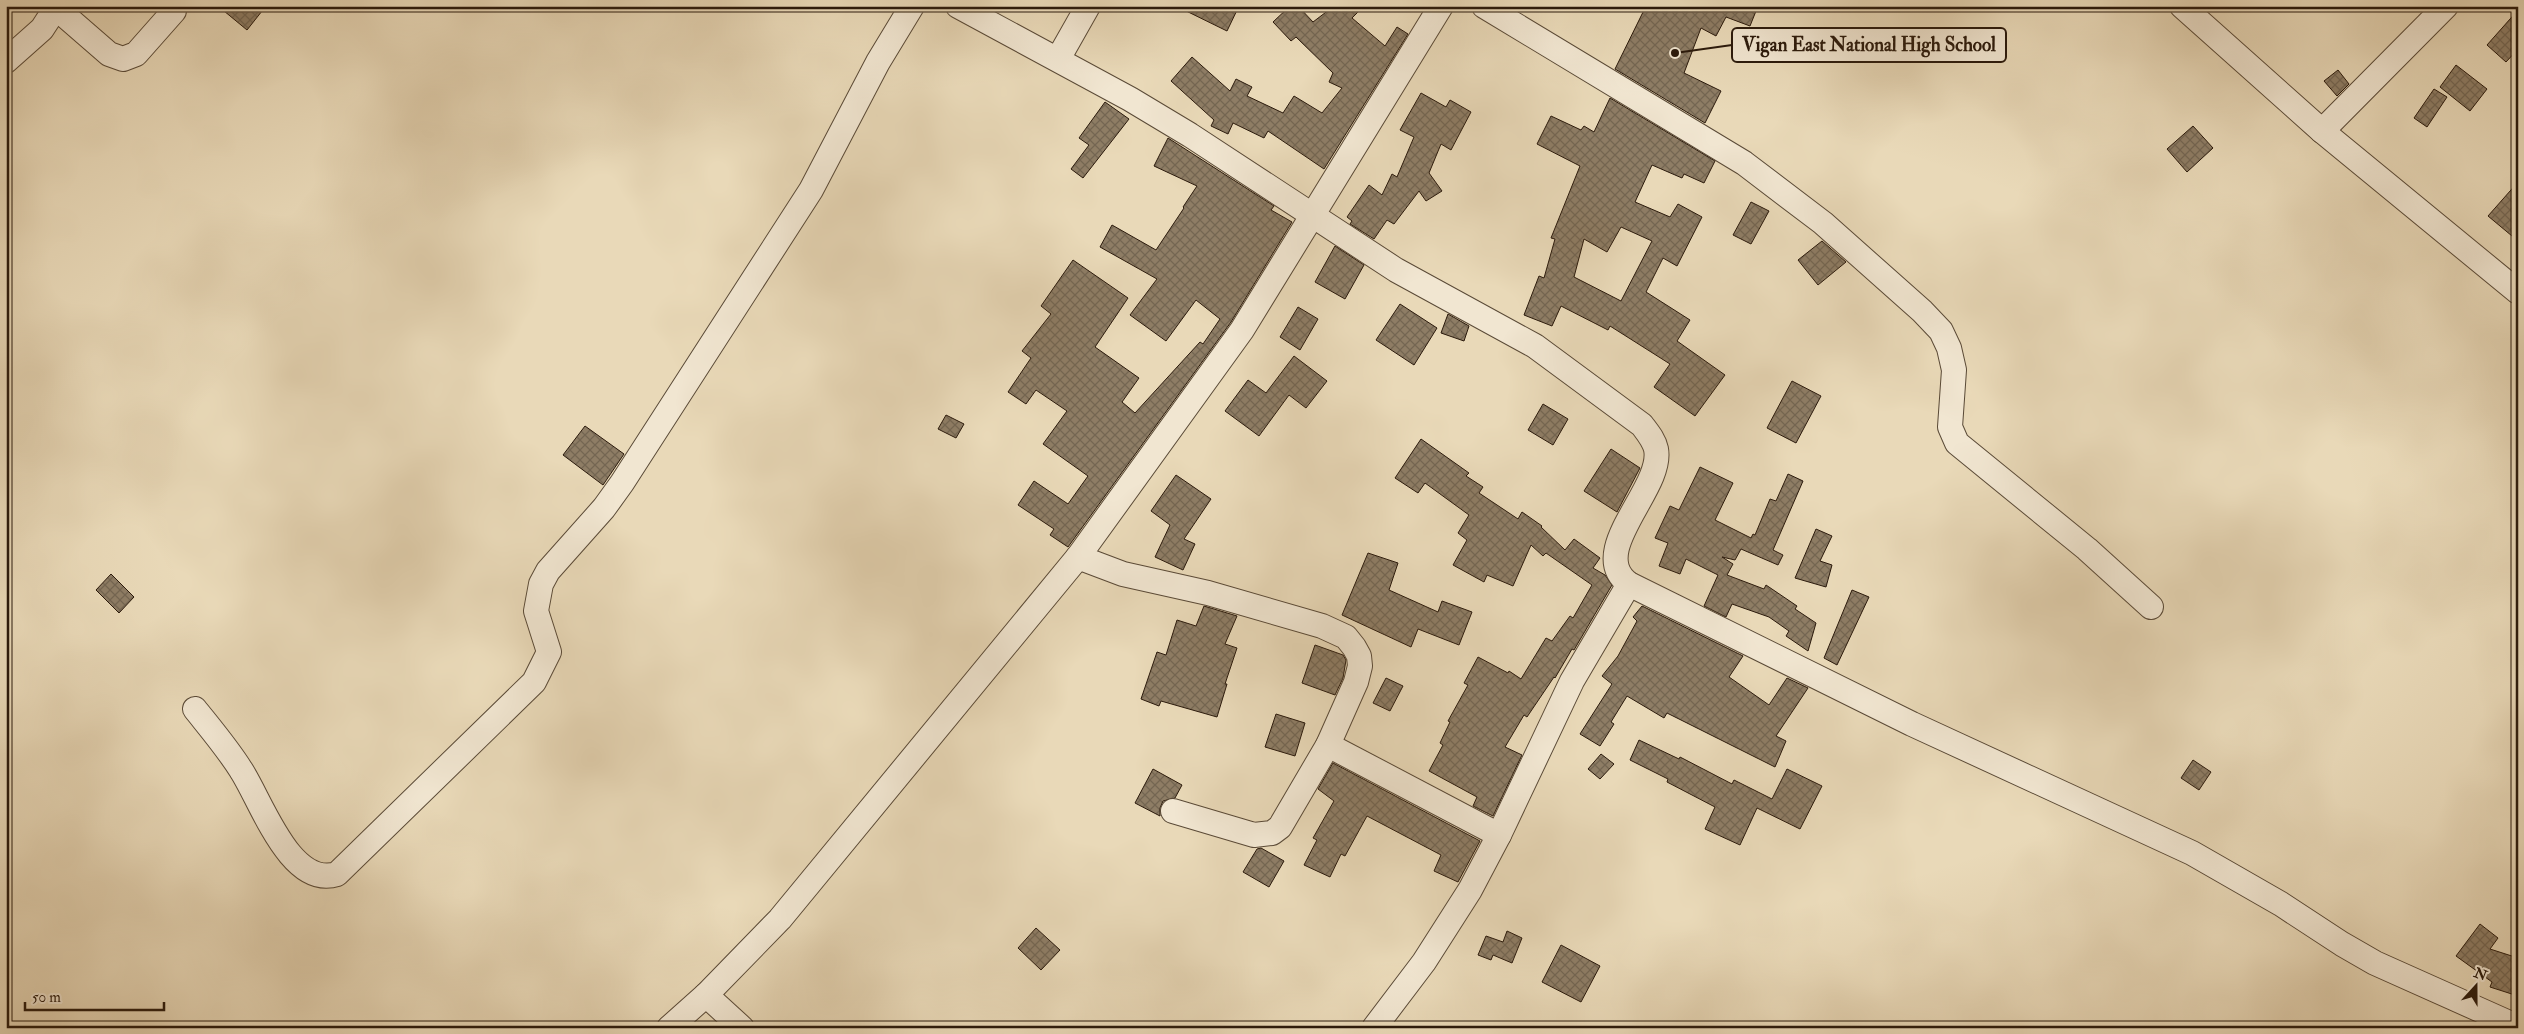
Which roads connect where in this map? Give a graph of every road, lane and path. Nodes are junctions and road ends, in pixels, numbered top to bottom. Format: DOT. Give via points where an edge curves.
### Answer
graph roads {
  1 [pos="912,6"];
  2 [pos="958,6"];
  3 [pos="1088,6"];
  4 [pos="1441,6"];
  5 [pos="1484,6"];
  6 [pos="2182,6"];
  7 [pos="2446,6"];
  8 [pos="57,7"];
  9 [pos="174,11"];
  10 [pos="1058,59"];
  11 [pos="6,62"];
  12 [pos="2322,131"];
  13 [pos="1311,216"];
  14 [pos="2518,292"];
  15 [pos="1078,557"];
  16 [pos="1629,584"];
  17 [pos="2151,607"];
  18 [pos="195,709"];
  19 [pos="1328,745"];
  20 [pos="1173,811"];
  21 [pos="1499,835"];
  22 [pos="706,995"];
  23 [pos="2507,1022"];
  24 [pos="669,1028"];
  25 [pos="742,1028"];
  26 [pos="1374,1028"];
  1 -- 18 [label="street" via="878,62 806,198 622,483 543,578 536,611 549,652 538,677 527,689 337,874 323,877 310,872 280,842 241,769"];
  2 -- 10 [label="street"];
  3 -- 10 [label="street"];
  4 -- 13 [label="street"];
  5 -- 17 [label="street" via="1744,163 1824,223 1922,311 1941,331 1949,348 1954,370 1950,427 1957,443 2087,549"];
  6 -- 12 [label="street"];
  7 -- 12 [label="street"];
  8 -- 9 [label="street" via="109,54 123,59 136,54"];
  8 -- 11 [label="street" via="42,29"];
  10 -- 13 [label="street" via="1190,135"];
  12 -- 14 [label="street"];
  13 -- 15 [label="street" via="1242,330"];
  13 -- 16 [label="street" via="1396,270 1535,346 1642,426 1656,448 1656,458 1652,474 1622,533 1614,559 1618,574"];
  15 -- 19 [label="street" via="1123,574 1208,593 1322,626 1346,637 1359,656 1360,666"];
  15 -- 22 [label="street" via="780,919"];
  16 -- 21 [label="street" via="1572,681"];
  16 -- 23 [label="street" via="1912,724 2192,853 2375,963"];
  19 -- 20 [label="street" via="1280,827 1272,833 1254,835"];
  19 -- 21 [label="street"];
  21 -- 26 [label="street" via="1470,890 1424,962"];
  22 -- 24 [label="street"];
  22 -- 25 [label="street"];
}
